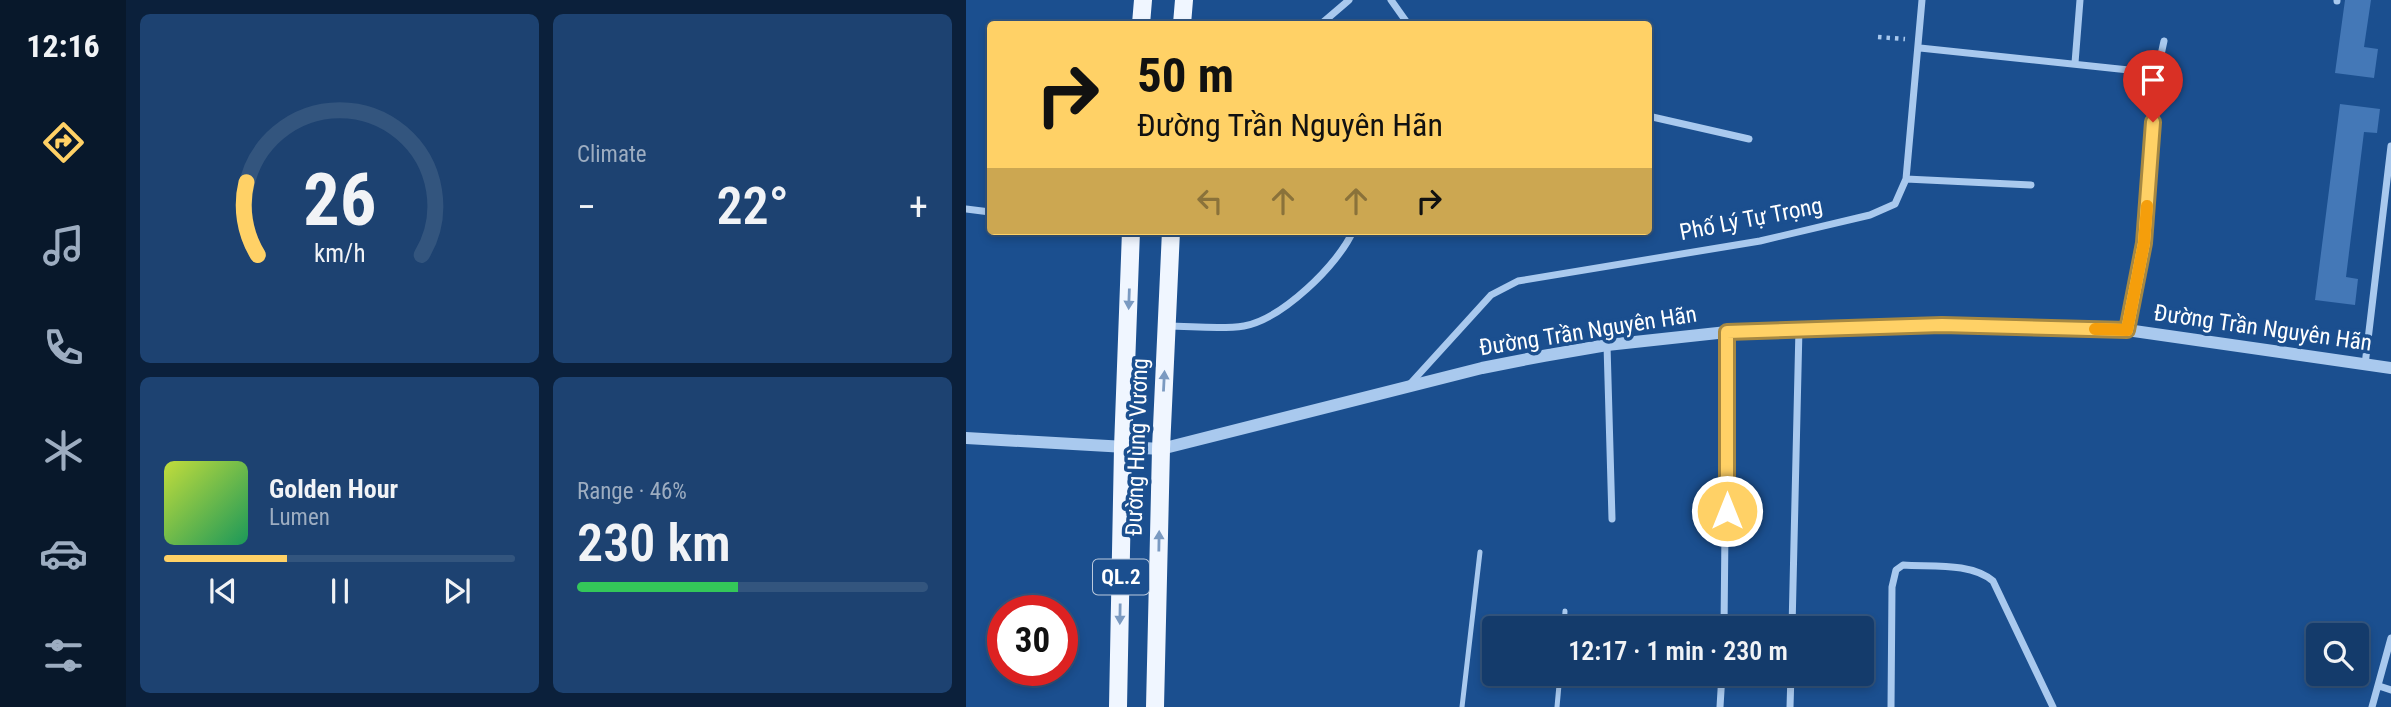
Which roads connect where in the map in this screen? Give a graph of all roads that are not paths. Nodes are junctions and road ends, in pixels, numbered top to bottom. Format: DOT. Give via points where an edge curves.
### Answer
graph roads {
  1 [pos="1143,0"];
  2 [pos="1184,0"];
  3 [pos="1349,0"];
  4 [pos="1391,0"];
  5 [pos="1922,0"];
  6 [pos="2080,0"];
  7 [pos="1141,21"];
  8 [pos="1182,21"];
  9 [pos="1324,21"];
  10 [pos="1406,21"];
  11 [pos="2164,41"];
  12 [pos="1920,44"];
  13 [pos="2076,62"];
  14 [pos="2157,73"];
  15 [pos="1652,117"];
  16 [pos="1749,139"];
  17 [pos="2391,146"];
  18 [pos="1906,180"];
  19 [pos="2031,185"];
  20 [pos="966,209"];
  21 [pos="987,212"];
  22 [pos="1131,235"];
  23 [pos="1171,235"];
  24 [pos="1351,235"];
  25 [pos="1166,326"];
  26 [pos="1799,328"];
  27 [pos="2127,330"];
  28 [pos="1727,332"];
  29 [pos="1607,345"];
  30 [pos="2365,365"];
  31 [pos="2391,368"];
  32 [pos="1407,387"];
  33 [pos="966,438"];
  34 [pos="1123,448"];
  35 [pos="1161,449"];
  36 [pos="1612,519"];
  37 [pos="1480,552"];
  38 [pos="1565,611"];
  39 [pos="1565,616"];
  40 [pos="1724,616"];
  41 [pos="1792,616"];
  42 [pos="2391,638"];
  43 [pos="1559,686"];
  44 [pos="1721,686"];
  45 [pos="1791,686"];
  46 [pos="2379,686"];
  47 [pos="2391,690"];
  48 [pos="1118,707"];
  49 [pos="1155,707"];
  50 [pos="1462,707"];
  51 [pos="1557,707"];
  52 [pos="1720,707"];
  53 [pos="1790,707"];
  54 [pos="1891,707"];
  55 [pos="2053,707"];
  56 [pos="2372,707"];
  1 -- 7 [label="main road"];
  2 -- 8 [label="main road"];
  3 -- 9 [label="street"];
  4 -- 10 [label="street"];
  5 -- 12 [label="street, Phố Lý Tự Trọng"];
  6 -- 13 [label="street"];
  11 -- 14 [label="street"];
  12 -- 13 [label="street"];
  12 -- 18 [label="street, Phố Lý Tự Trọng"];
  13 -- 14 [label="street"];
  14 -- 27 [label="street" via="2144,243"];
  15 -- 16 [label="street"];
  17 -- 30 [label="street"];
  18 -- 19 [label="street"];
  18 -- 32 [label="street, Phố Lý Tự Trọng" via="1895,204 1870,215 1760,241 1518,281 1491,295"];
  20 -- 21 [label="street"];
  22 -- 34 [label="main road, Đường Hùng Vương / QL.2, one-way"];
  23 -- 25 [label="main road, Đường Hùng Vương / QL.2"];
  24 -- 25 [label="street" via="1314,282 1266,319 1242,326"];
  35 -- 25 [label="main road, Đường Hùng Vương / QL.2, one-way"];
  26 -- 27 [label="street, Đường Trần Nguyên Hãn" via="1942,325"];
  26 -- 28 [label="street, Đường Trần Nguyên Hãn"];
  26 -- 41 [label="street"];
  27 -- 30 [label="street, Đường Trần Nguyên Hãn"];
  28 -- 29 [label="street, Đường Trần Nguyên Hãn"];
  28 -- 40 [label="street"];
  29 -- 32 [label="street, Đường Trần Nguyên Hãn"];
  29 -- 36 [label="street"];
  30 -- 31 [label="street, Đường Trần Nguyên Hãn"];
  32 -- 35 [label="street, Đường Trần Nguyên Hãn"];
  33 -- 34 [label="street, Đường Trần Nguyên Hãn"];
  34 -- 35 [label="street, Đường Trần Nguyên Hãn"];
  34 -- 48 [label="main road, Đường Hùng Vương / QL.2, one-way"];
  49 -- 35 [label="main road, Đường Hùng Vương / QL.2, one-way"];
  37 -- 50 [label="lane"];
  38 -- 39 [label="lane"];
  42 -- 46 [label="street"];
  43 -- 51 [label="lane"];
  44 -- 52 [label="street"];
  45 -- 53 [label="street"];
  46 -- 47 [label="street"];
  46 -- 56 [label="street"];
  54 -- 55 [label="street" via="1892,587 1896,570 1903,565 1983,572 1993,581"];
}
